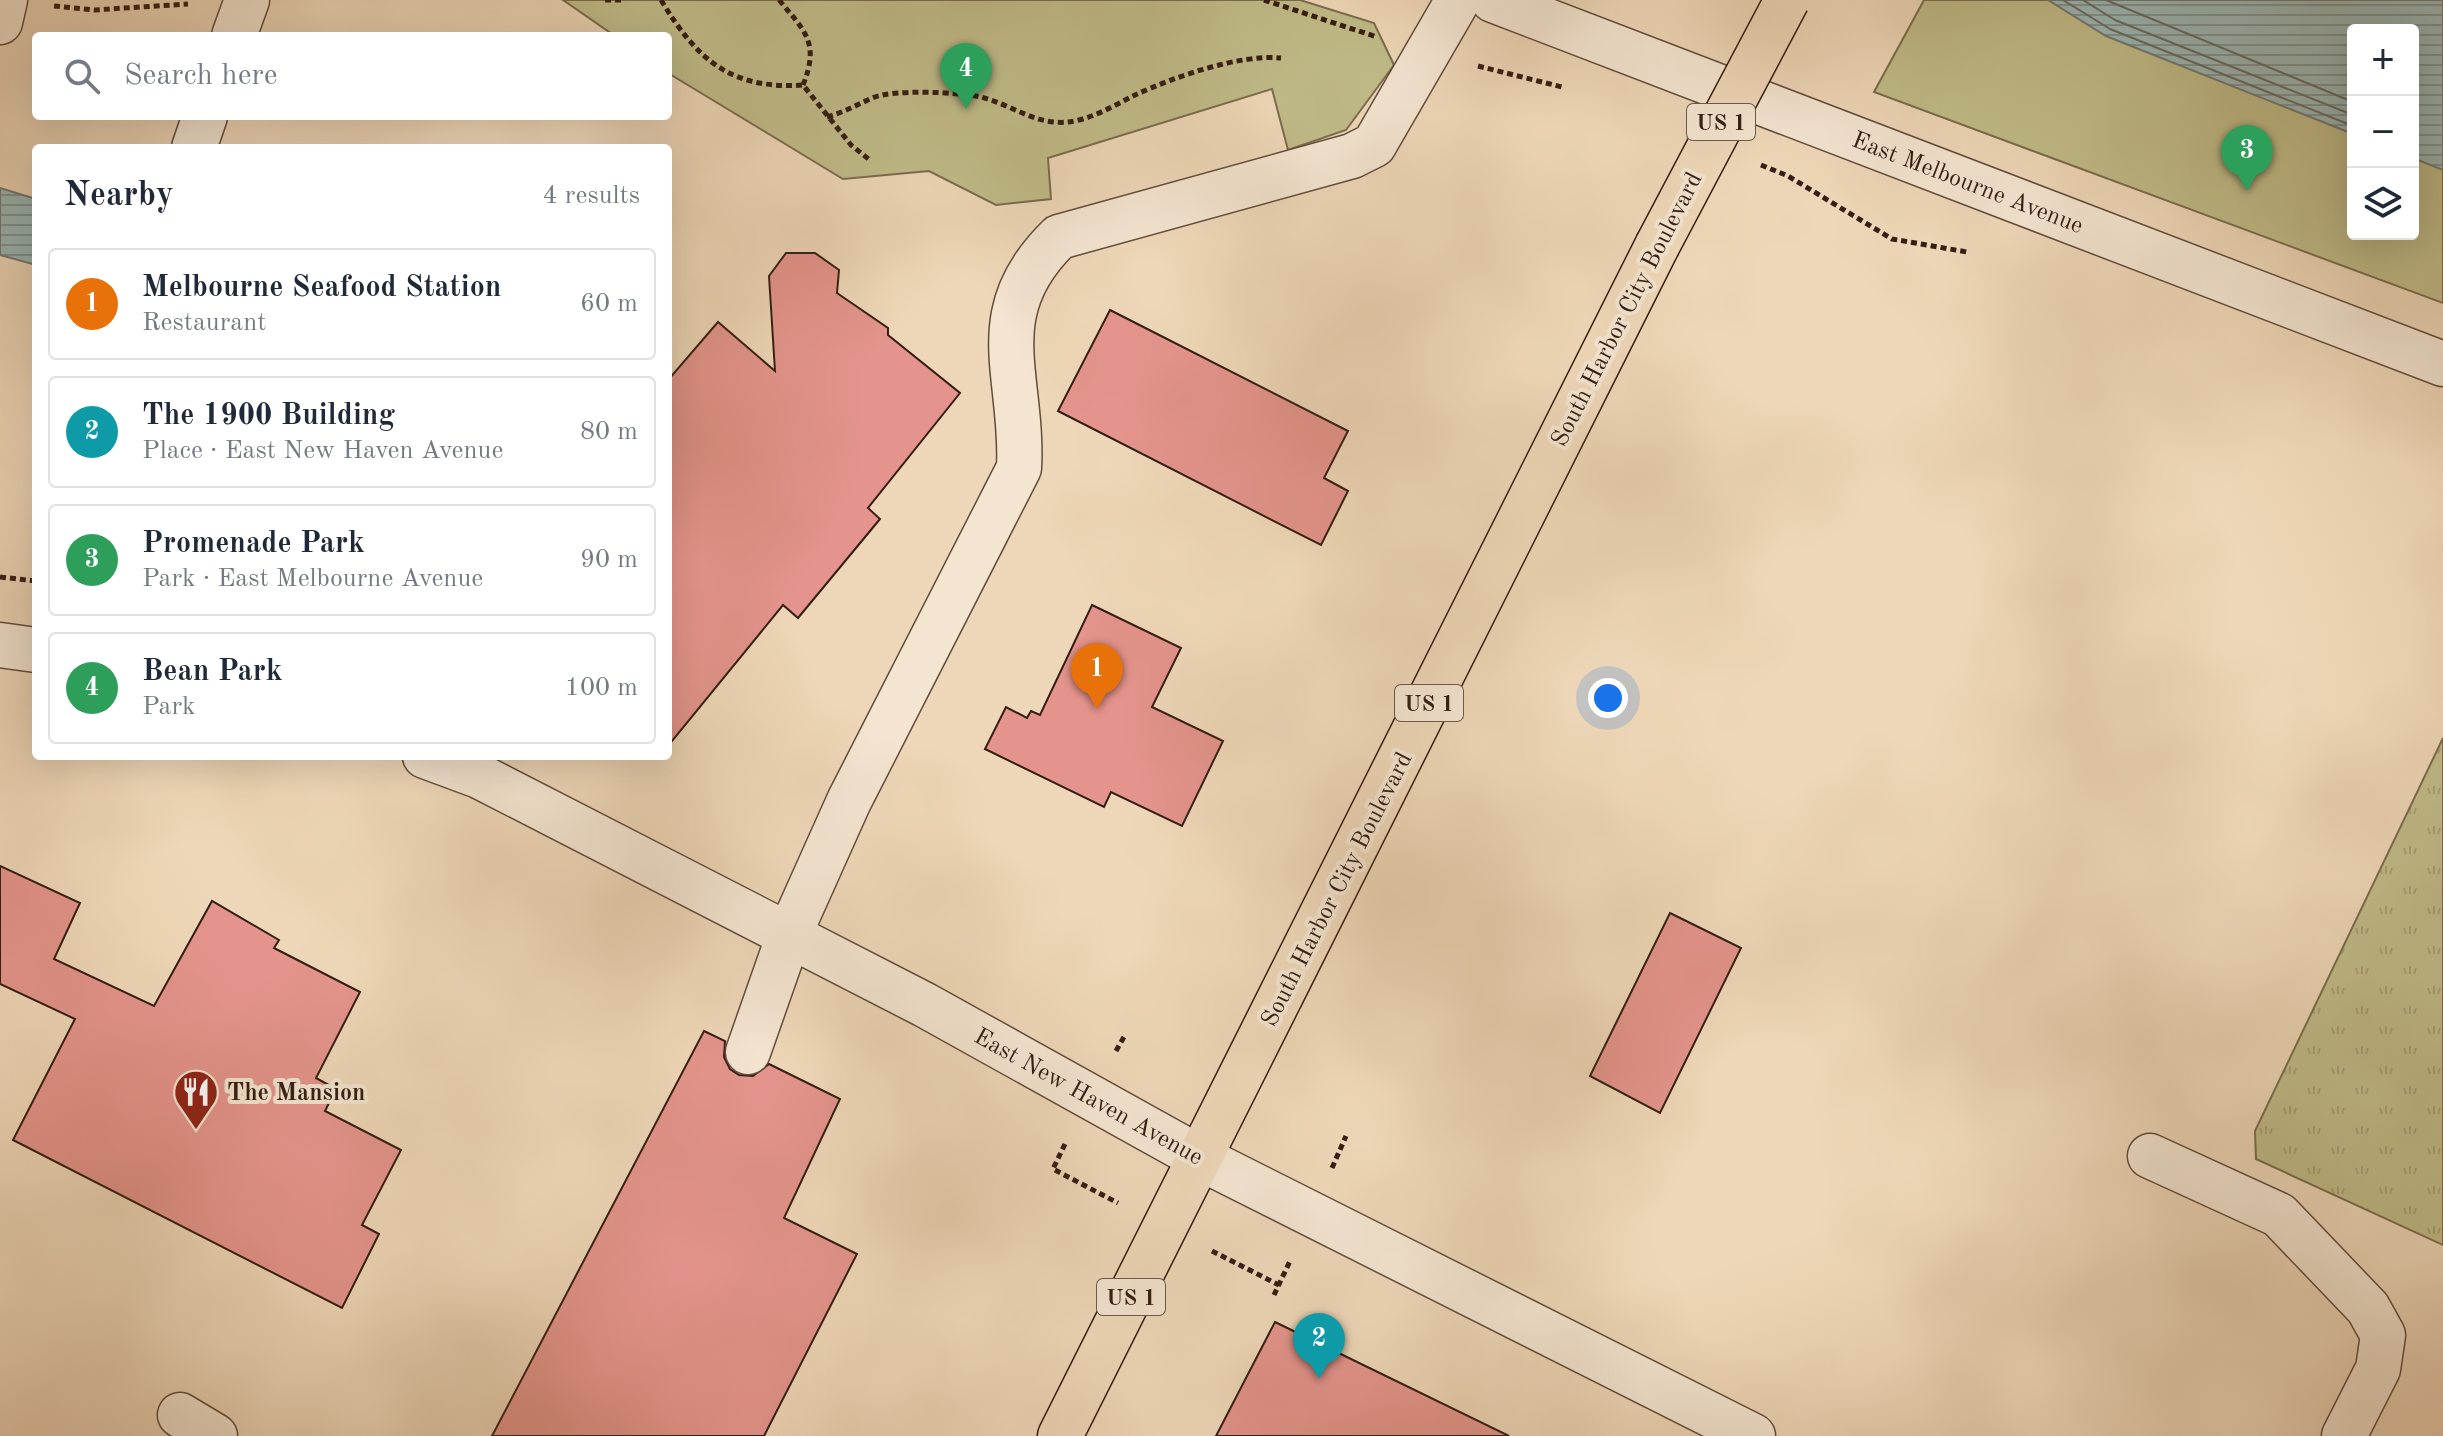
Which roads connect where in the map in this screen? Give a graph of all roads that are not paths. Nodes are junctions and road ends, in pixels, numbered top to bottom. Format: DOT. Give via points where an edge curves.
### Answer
graph roads {
  1 [pos="5,0"];
  2 [pos="1458,0"];
  3 [pos="1493,0"];
  4 [pos="1787,0"];
  5 [pos="0,22"];
  6 [pos="204,120"];
  7 [pos="195,144"];
  8 [pos="2443,364"];
  9 [pos="0,645"];
  10 [pos="32,649"];
  11 [pos="436,760"];
  12 [pos="789,935"];
  13 [pos="748,1052"];
  14 [pos="2150,1156"];
  15 [pos="1202,1159"];
  16 [pos="1060,1436"];
  17 [pos="1753,1436"];
  18 [pos="2344,1436"];
  1 -- 5 [label="street"];
  2 -- 12 [label="street" via="1374,145 1337,161 1059,237 1034,261 1010,337 1019,468 856,787"];
  3 -- 8 [label="street, East Melbourne Avenue"];
  4 -- 15 [label="main road, South Harbor City Boulevard / US 1, bridge" via="1657,246"];
  6 -- 7 [label="street"];
  9 -- 10 [label="street"];
  11 -- 12 [label="street, East New Haven Avenue" via="479,776"];
  12 -- 13 [label="street"];
  12 -- 15 [label="street, East New Haven Avenue"];
  14 -- 18 [label="street" via="2279,1215 2368,1308 2383,1335 2378,1369"];
  15 -- 16 [label="main road, South Harbor City Boulevard / US 1"];
  15 -- 17 [label="street, East New Haven Avenue"];
}
